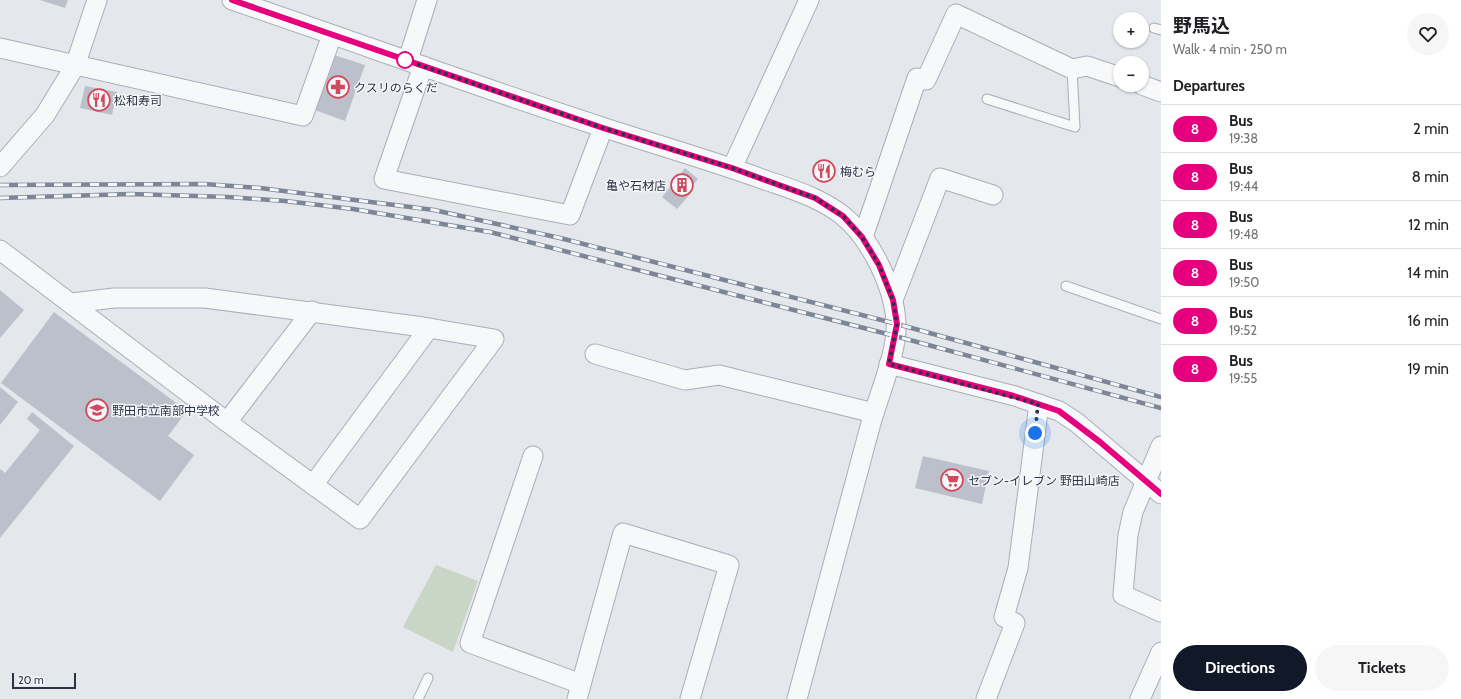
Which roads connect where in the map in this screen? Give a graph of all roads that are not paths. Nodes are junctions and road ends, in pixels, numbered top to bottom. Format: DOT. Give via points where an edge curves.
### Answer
graph roads {
  1 [pos="97,0"];
  2 [pos="232,0"];
  3 [pos="428,0"];
  4 [pos="809,0"];
  5 [pos="268,6"];
  6 [pos="332,35"];
  7 [pos="0,48"];
  8 [pos="415,63"];
  9 [pos="75,66"];
  10 [pos="1072,69"];
  11 [pos="1113,75"];
  12 [pos="1149,88"];
  13 [pos="1161,92"];
  14 [pos="987,99"];
  15 [pos="603,128"];
  16 [pos="0,167"];
  17 [pos="732,168"];
  18 [pos="994,195"];
  19 [pos="862,237"];
  20 [pos="0,250"];
  21 [pos="1066,286"];
  22 [pos="893,300"];
  23 [pos="72,303"];
  24 [pos="312,311"];
  25 [pos="1161,319"];
  26 [pos="429,328"];
  27 [pos="595,354"];
  28 [pos="889,364"];
  29 [pos="1038,404"];
  30 [pos="874,413"];
  31 [pos="227,422"];
  32 [pos="1161,446"];
  33 [pos="533,456"];
  34 [pos="1145,481"];
  35 [pos="313,485"];
  36 [pos="1161,494"];
  37 [pos="1161,612"];
  38 [pos="1161,652"];
  39 [pos="428,678"];
  40 [pos="579,691"];
  41 [pos="418,699"];
  42 [pos="690,699"];
  43 [pos="797,699"];
  44 [pos="986,699"];
  45 [pos="1140,699"];
  1 -- 9 [label="street"];
  2 -- 5 [label="street"];
  3 -- 8 [label="street"];
  4 -- 17 [label="street"];
  5 -- 6 [label="street"];
  6 -- 8 [label="street"];
  6 -- 9 [label="street" via="303,116"];
  7 -- 9 [label="street"];
  8 -- 15 [label="street"];
  8 -- 15 [label="street" via="384,179 570,215"];
  9 -- 16 [label="street" via="45,115"];
  10 -- 11 [label="street" via="1087,66"];
  10 -- 14 [label="lane" via="1075,127"];
  10 -- 19 [label="street" via="956,14 926,80 917,78"];
  12 -- 13 [label="street"];
  15 -- 17 [label="street"];
  17 -- 19 [label="street" via="815,198 843,216"];
  18 -- 22 [label="street" via="940,178"];
  19 -- 22 [label="street" via="879,265"];
  20 -- 23 [label="street"];
  21 -- 25 [label="lane"];
  22 -- 28 [label="street" via="897,324"];
  23 -- 24 [label="street" via="114,298 205,298"];
  23 -- 31 [label="street"];
  24 -- 26 [label="street"];
  24 -- 31 [label="street"];
  26 -- 35 [label="street"];
  26 -- 35 [label="street" via="494,339 360,519"];
  27 -- 30 [label="street" via="685,380 719,375"];
  28 -- 29 [label="street"];
  28 -- 30 [label="street"];
  29 -- 34 [label="street" via="1059,411 1076,422"];
  29 -- 44 [label="street" via="1018,568 1004,617 1016,623"];
  30 -- 43 [label="street"];
  31 -- 35 [label="street"];
  32 -- 34 [label="street"];
  33 -- 40 [label="street" via="470,643"];
  34 -- 36 [label="street"];
  34 -- 37 [label="street" via="1128,534 1123,595"];
  38 -- 45 [label="street"];
  39 -- 41 [label="lane"];
  40 -- 42 [label="street" via="623,533 729,565"];
}
